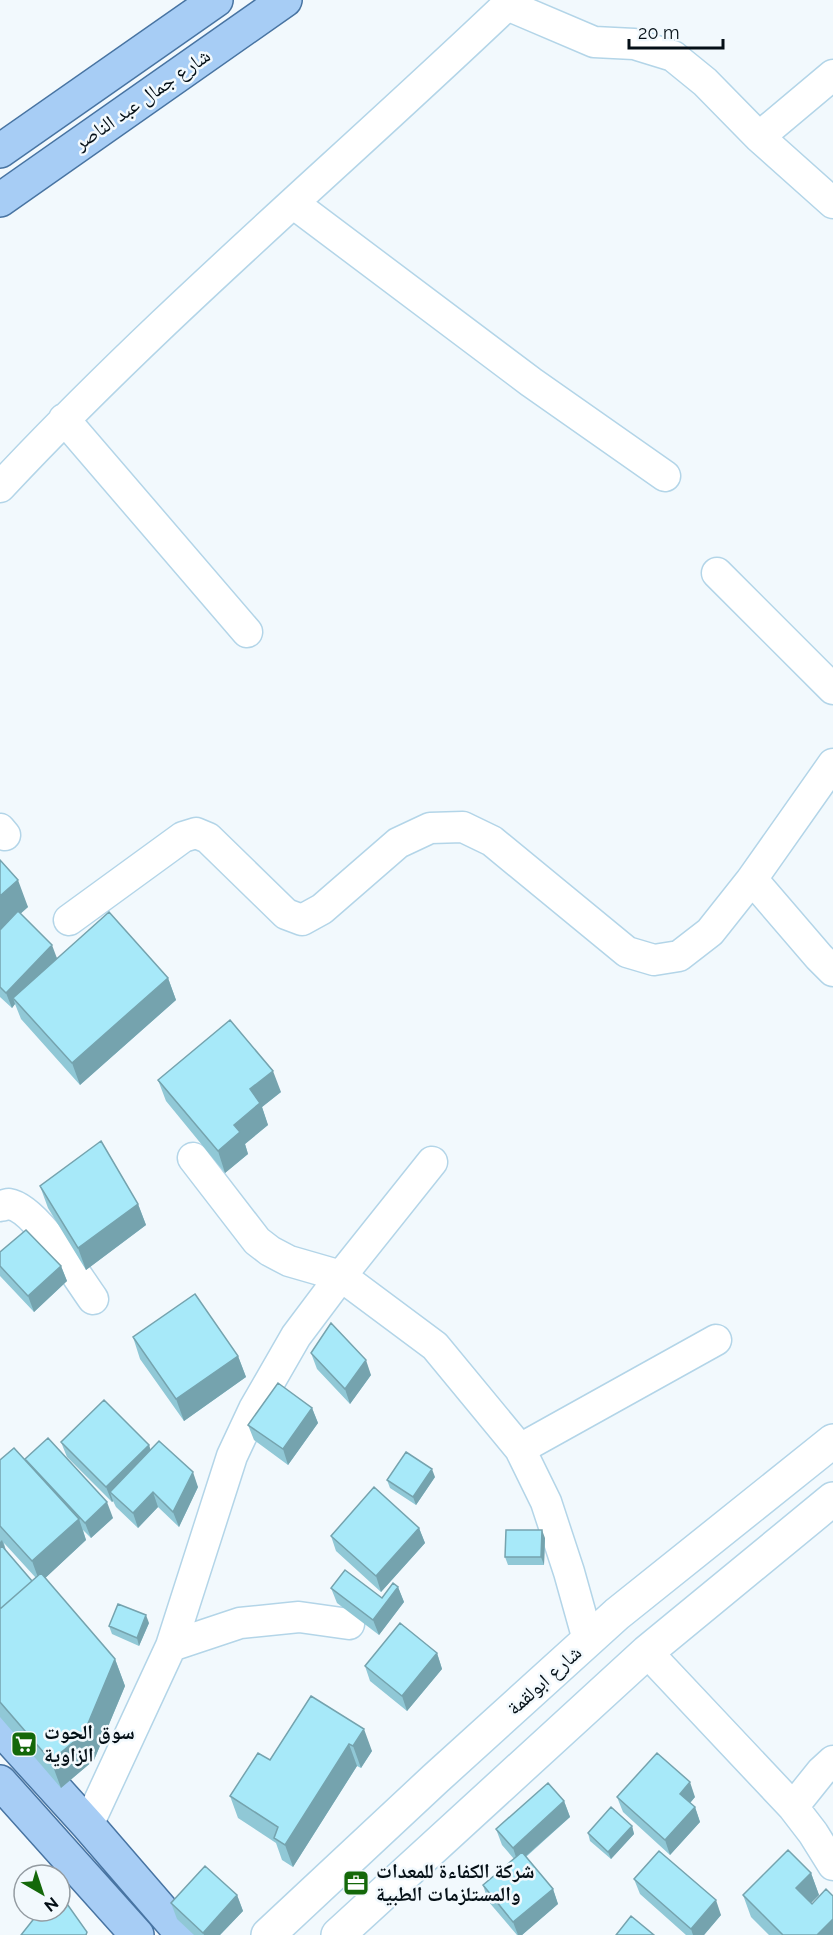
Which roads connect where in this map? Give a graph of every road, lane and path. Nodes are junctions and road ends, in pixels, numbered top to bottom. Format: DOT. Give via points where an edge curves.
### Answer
graph roads {
  1 [pos="216,0"];
  2 [pos="285,0"];
  3 [pos="508,2"];
  4 [pos="833,75"];
  5 [pos="759,137"];
  6 [pos="0,151"];
  7 [pos="0,200"];
  8 [pos="293,203"];
  9 [pos="833,203"];
  10 [pos="64,418"];
  11 [pos="665,476"];
  12 [pos="0,487"];
  13 [pos="717,573"];
  14 [pos="247,632"];
  15 [pos="833,689"];
  16 [pos="833,764"];
  17 [pos="752,879"];
  18 [pos="69,920"];
  19 [pos="833,971"];
  20 [pos="193,1158"];
  21 [pos="432,1162"];
  22 [pos="0,1206"];
  23 [pos="340,1276"];
  24 [pos="93,1299"];
  25 [pos="716,1340"];
  26 [pos="833,1441"];
  27 [pos="520,1449"];
  28 [pos="833,1499"];
  29 [pos="350,1624"];
  30 [pos="588,1640"];
  31 [pos="171,1646"];
  32 [pos="647,1652"];
  33 [pos="0,1728"];
  34 [pos="833,1761"];
  35 [pos="0,1782"];
  36 [pos="793,1807"];
  37 [pos="88,1824"];
  38 [pos="833,1865"];
  39 [pos="137,1935"];
  40 [pos="183,1935"];
  41 [pos="268,1935"];
  42 [pos="338,1935"];
  1 -- 6 [label="main road, شارع جمال عبد الناصر"];
  2 -- 7 [label="main road, شارع جمال عبد الناصر"];
  3 -- 5 [label="street" via="594,42 634,44 673,57 705,82"];
  3 -- 8 [label="street"];
  4 -- 5 [label="street"];
  5 -- 9 [label="street"];
  8 -- 10 [label="street"];
  8 -- 11 [label="street" via="531,382"];
  10 -- 12 [label="street"];
  10 -- 14 [label="street"];
  13 -- 15 [label="street"];
  16 -- 17 [label="street"];
  17 -- 18 [label="street" via="710,932 679,956 654,960 627,952 492,841 464,827 430,828 398,843 322,909 302,920 286,914 208,838 196,833 183,837"];
  17 -- 19 [label="street"];
  20 -- 23 [label="street" via="257,1242 289,1261"];
  21 -- 23 [label="street"];
  22 -- 24 [label="street" via="9,1204 28,1213"];
  23 -- 27 [label="street" via="435,1346"];
  23 -- 31 [label="street" via="296,1336 232,1456"];
  25 -- 27 [label="street"];
  26 -- 30 [label="street, شارع ابولقمة"];
  27 -- 30 [label="street" via="546,1502"];
  28 -- 32 [label="street"];
  29 -- 31 [label="street" via="299,1617 240,1623"];
  30 -- 41 [label="street, شارع ابولقمة"];
  31 -- 37 [label="street"];
  32 -- 36 [label="street"];
  32 -- 42 [label="street"];
  33 -- 37 [label="main road"];
  34 -- 36 [label="street"];
  35 -- 39 [label="main road"];
  36 -- 38 [label="street"];
  37 -- 40 [label="main road"];
}
